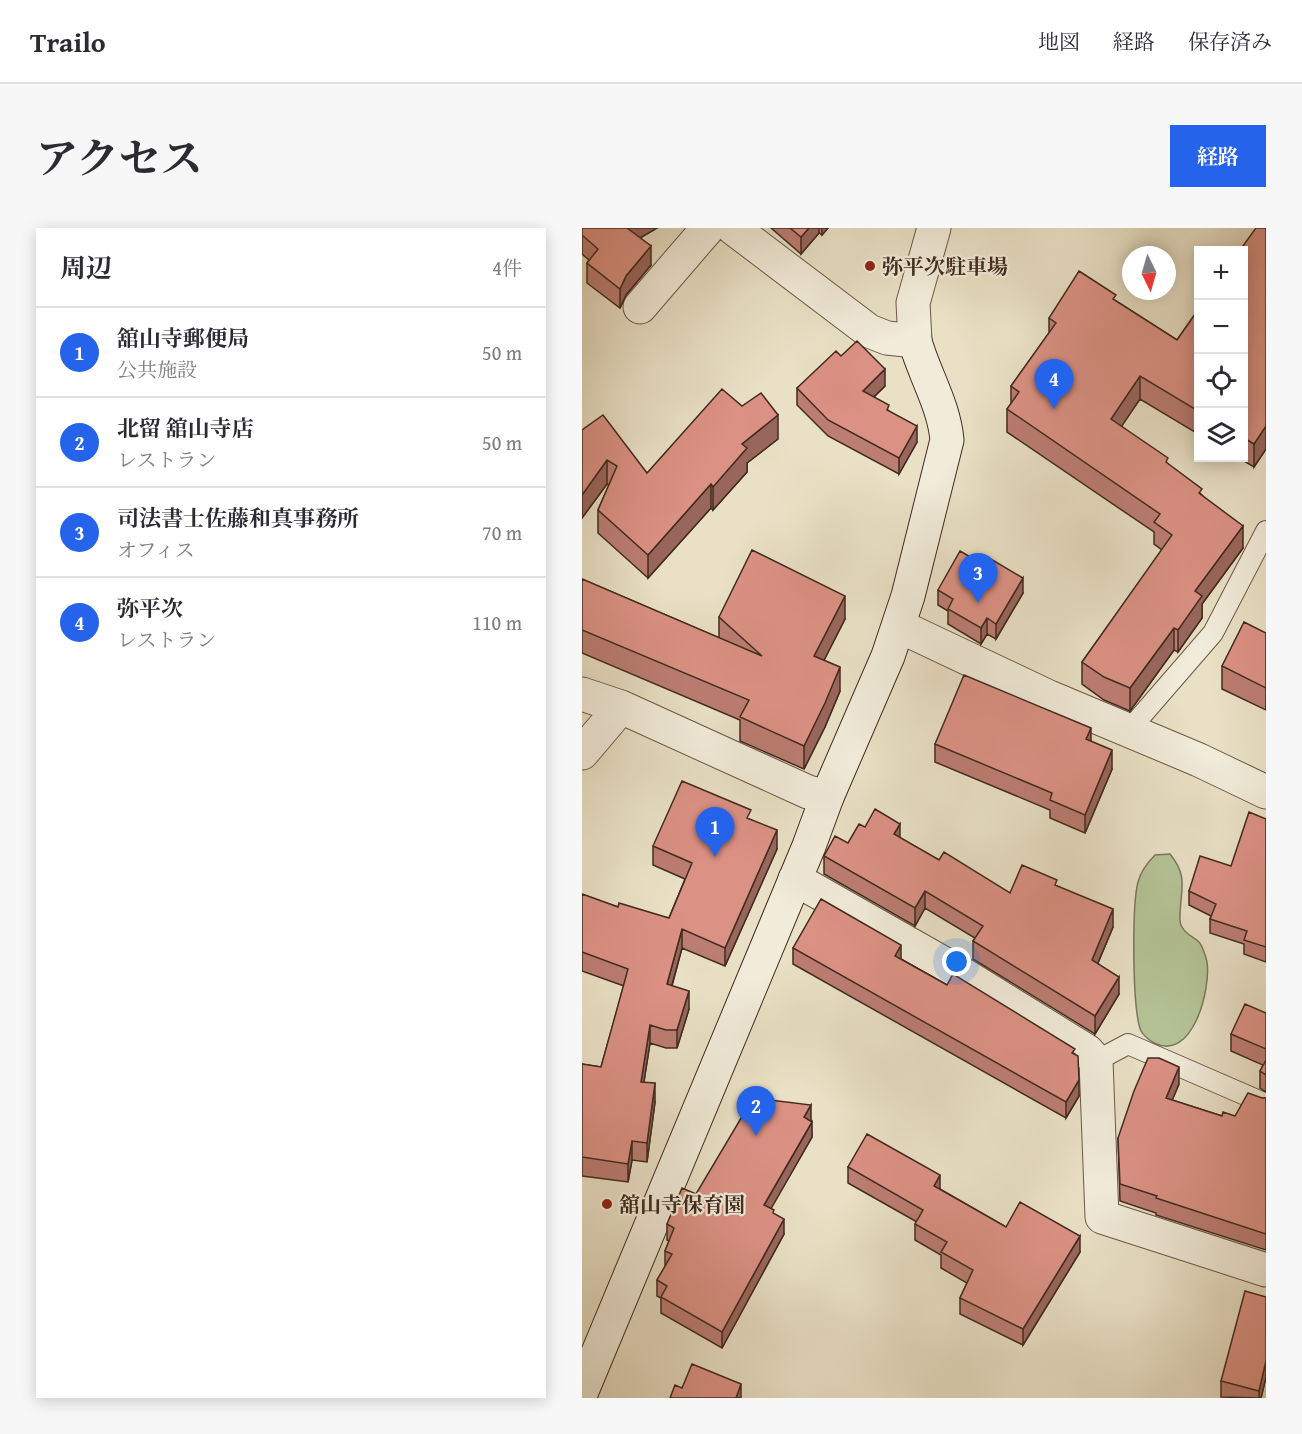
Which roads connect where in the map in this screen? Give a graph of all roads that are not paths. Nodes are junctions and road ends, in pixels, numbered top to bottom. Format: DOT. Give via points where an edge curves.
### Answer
graph roads {
  1 [pos="708,228"];
  2 [pos="733,228"];
  3 [pos="934,228"];
  4 [pos="640,307"];
  5 [pos="915,341"];
  6 [pos="1266,531"];
  7 [pos="1260,557"];
  8 [pos="899,626"];
  9 [pos="582,694"];
  10 [pos="621,707"];
  11 [pos="1129,730"];
  12 [pos="582,753"];
  13 [pos="1266,792"];
  14 [pos="827,798"];
  15 [pos="795,879"];
  16 [pos="1096,1061"];
  17 [pos="1266,1104"];
  18 [pos="1266,1270"];
  19 [pos="582,1391"];
  1 -- 4 [label="street"];
  2 -- 5 [label="street" via="869,331 887,338"];
  3 -- 5 [label="street" via="913,303"];
  5 -- 8 [label="street" via="942,414 947,440"];
  6 -- 7 [label="lane"];
  7 -- 11 [label="lane" via="1213,633"];
  8 -- 11 [label="street"];
  8 -- 14 [label="street"];
  9 -- 10 [label="street"];
  10 -- 12 [label="street"];
  10 -- 14 [label="street"];
  11 -- 13 [label="street"];
  14 -- 15 [label="street"];
  15 -- 16 [label="street" via="964,975 1087,1051"];
  15 -- 19 [label="street"];
  16 -- 17 [label="lane" via="1128,1044"];
  16 -- 18 [label="street" via="1102,1217"];
}
